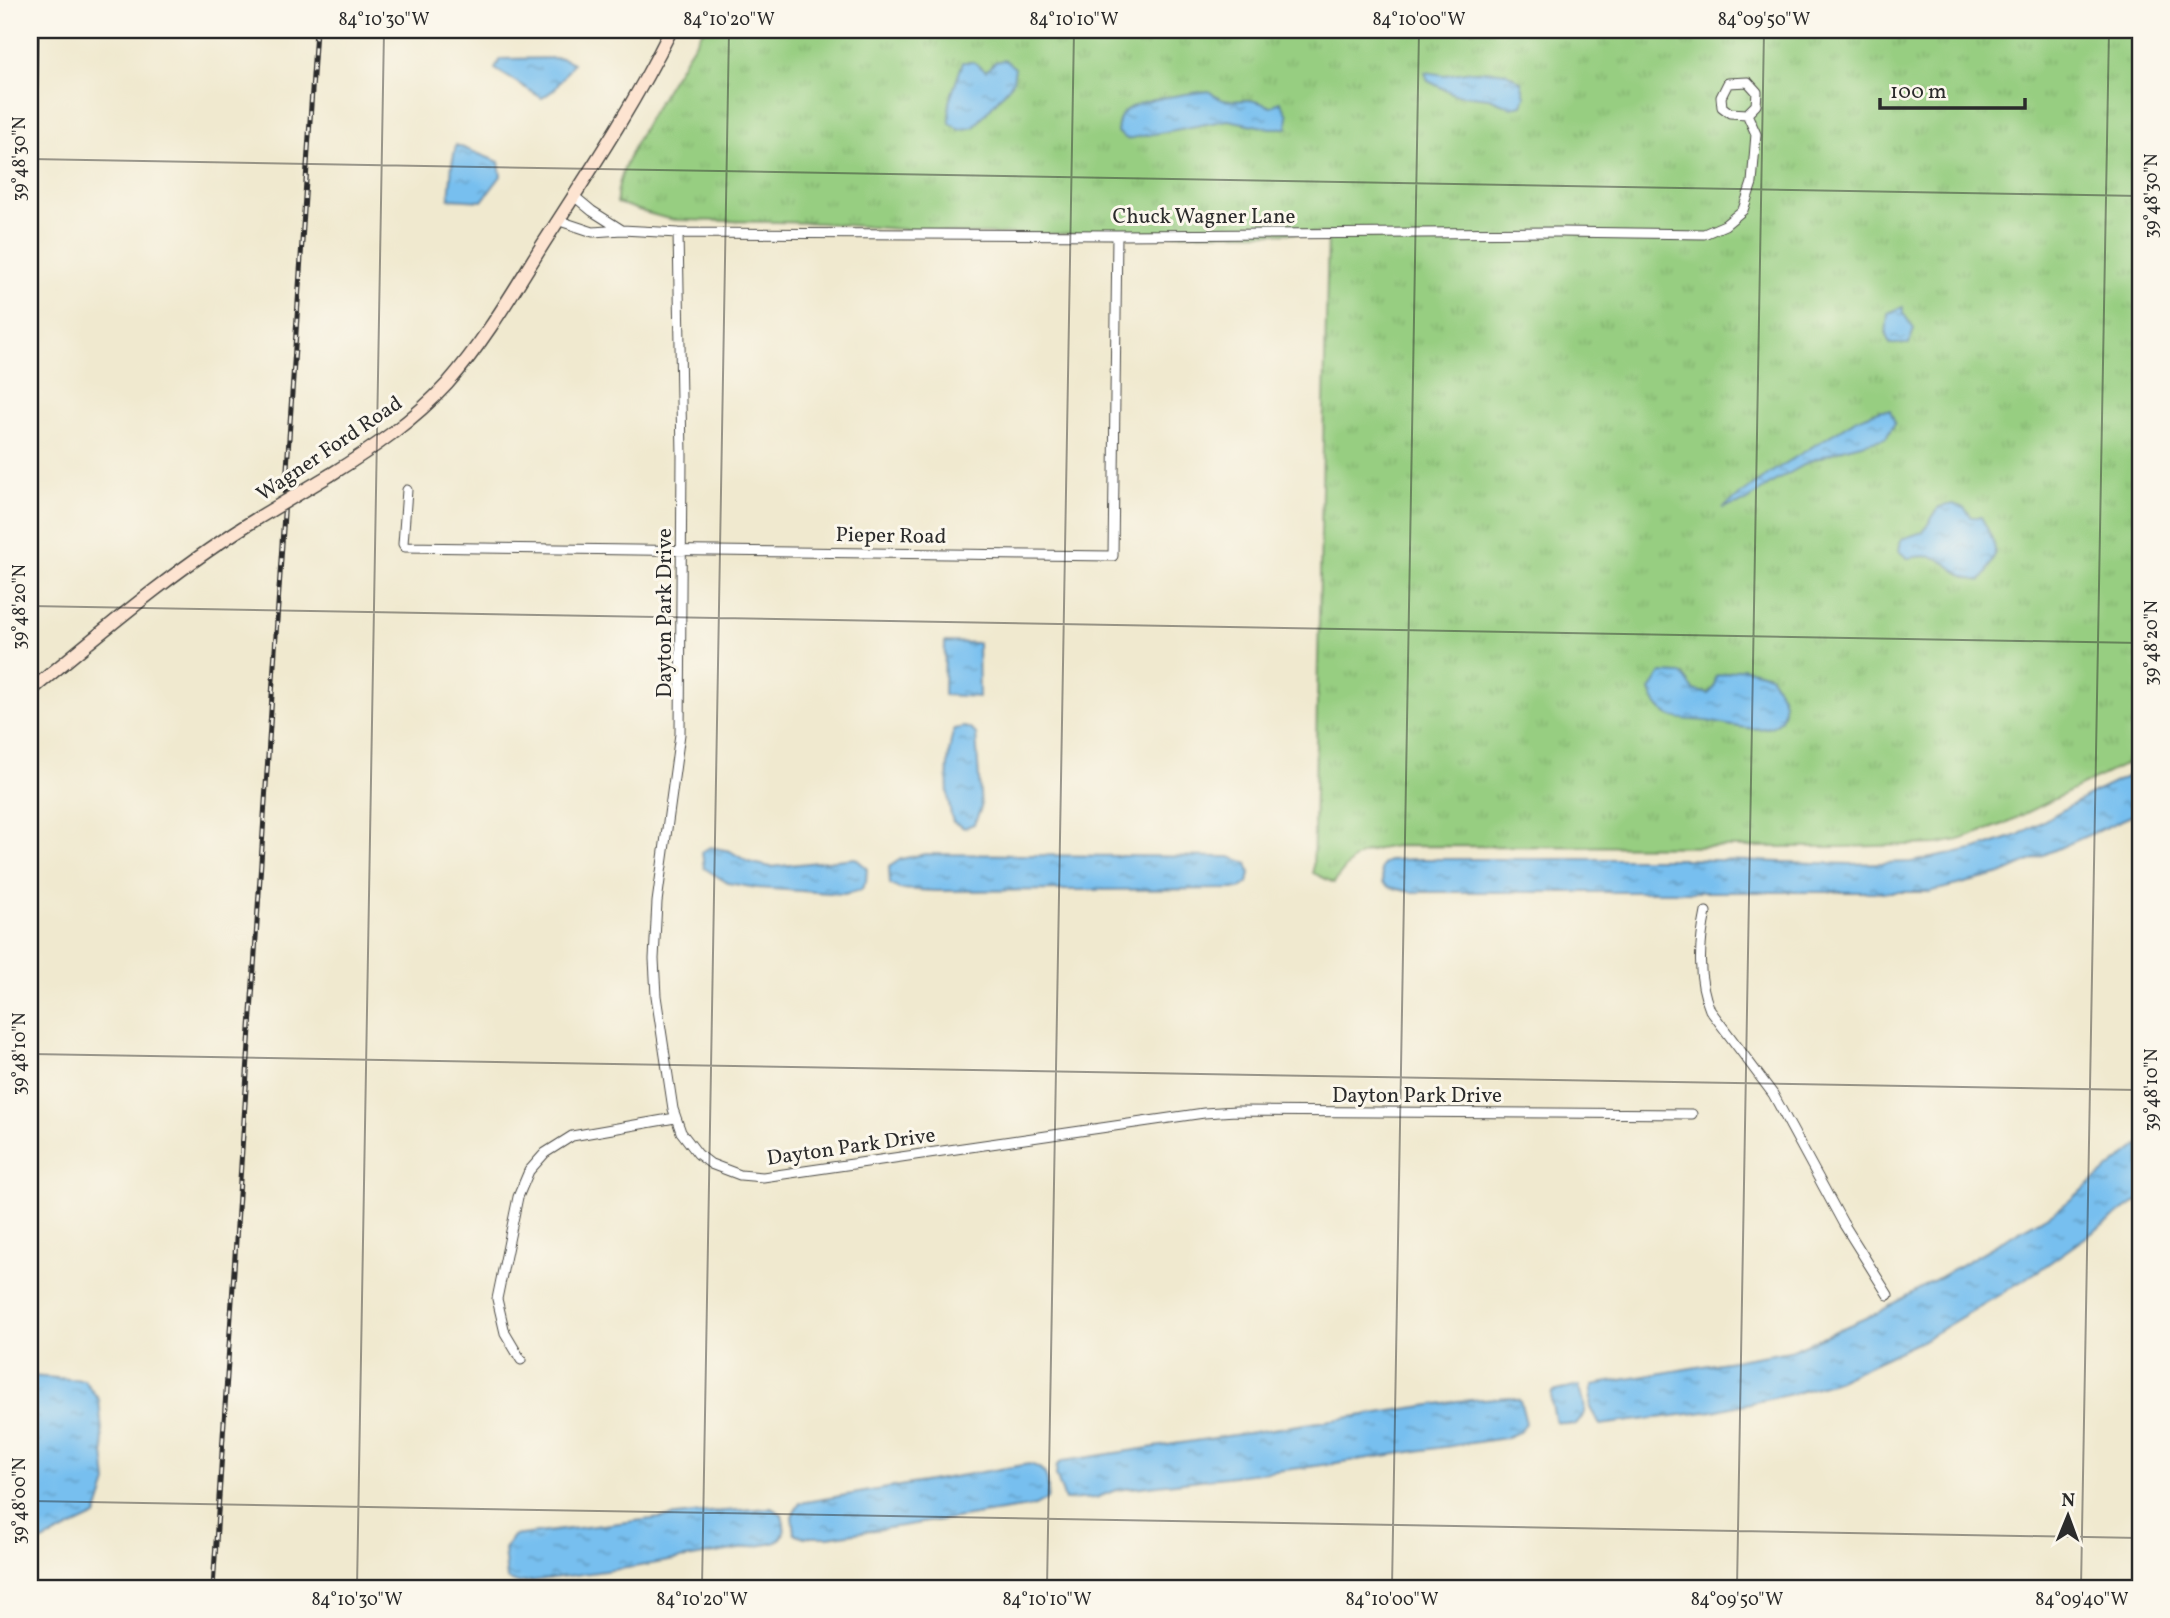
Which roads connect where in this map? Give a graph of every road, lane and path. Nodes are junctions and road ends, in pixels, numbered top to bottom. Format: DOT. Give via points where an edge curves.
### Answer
graph roads {
  1 [pos="671,30"];
  2 [pos="1747,114"];
  3 [pos="574,197"];
  4 [pos="560,221"];
  5 [pos="622,230"];
  6 [pos="678,233"];
  7 [pos="1117,235"];
  8 [pos="407,490"];
  9 [pos="682,551"];
  10 [pos="30,691"];
  11 [pos="1706,912"];
  12 [pos="1692,1114"];
  13 [pos="675,1118"];
  14 [pos="1888,1295"];
  15 [pos="521,1360"];
  1 -- 3 [label="main road, Wagner Ford Road"];
  2 -- 2 [label="street, Chuck Wagner Lane" via="1756,105 1757,92 1748,82 1728,83 1722,107 1730,113"];
  2 -- 7 [label="street, Chuck Wagner Lane" via="1756,134 1752,183 1743,210 1704,234"];
  3 -- 4 [label="main road, Wagner Ford Road"];
  3 -- 5 [label="street"];
  4 -- 5 [label="street, Chuck Wagner Lane" via="593,232"];
  4 -- 10 [label="main road, Wagner Ford Road, bridge" via="489,329 423,407 387,438 170,578"];
  5 -- 6 [label="street, Chuck Wagner Lane"];
  6 -- 7 [label="street, Chuck Wagner Lane"];
  6 -- 9 [label="street, Dayton Park Drive"];
  7 -- 9 [label="street, Pieper Road" via="1113,556"];
  8 -- 9 [label="street, Pieper Road" via="405,547"];
  9 -- 13 [label="street, Dayton Park Drive" via="680,734 654,958"];
  11 -- 14 [label="street" via="1700,937 1700,973 1710,1010 1773,1094 1837,1213"];
  12 -- 13 [label="street, Dayton Park Drive" via="1204,1113 751,1177 725,1171 698,1154"];
  13 -- 15 [label="street" via="572,1136 545,1153 529,1171 518,1197 497,1299 505,1333"];
}
